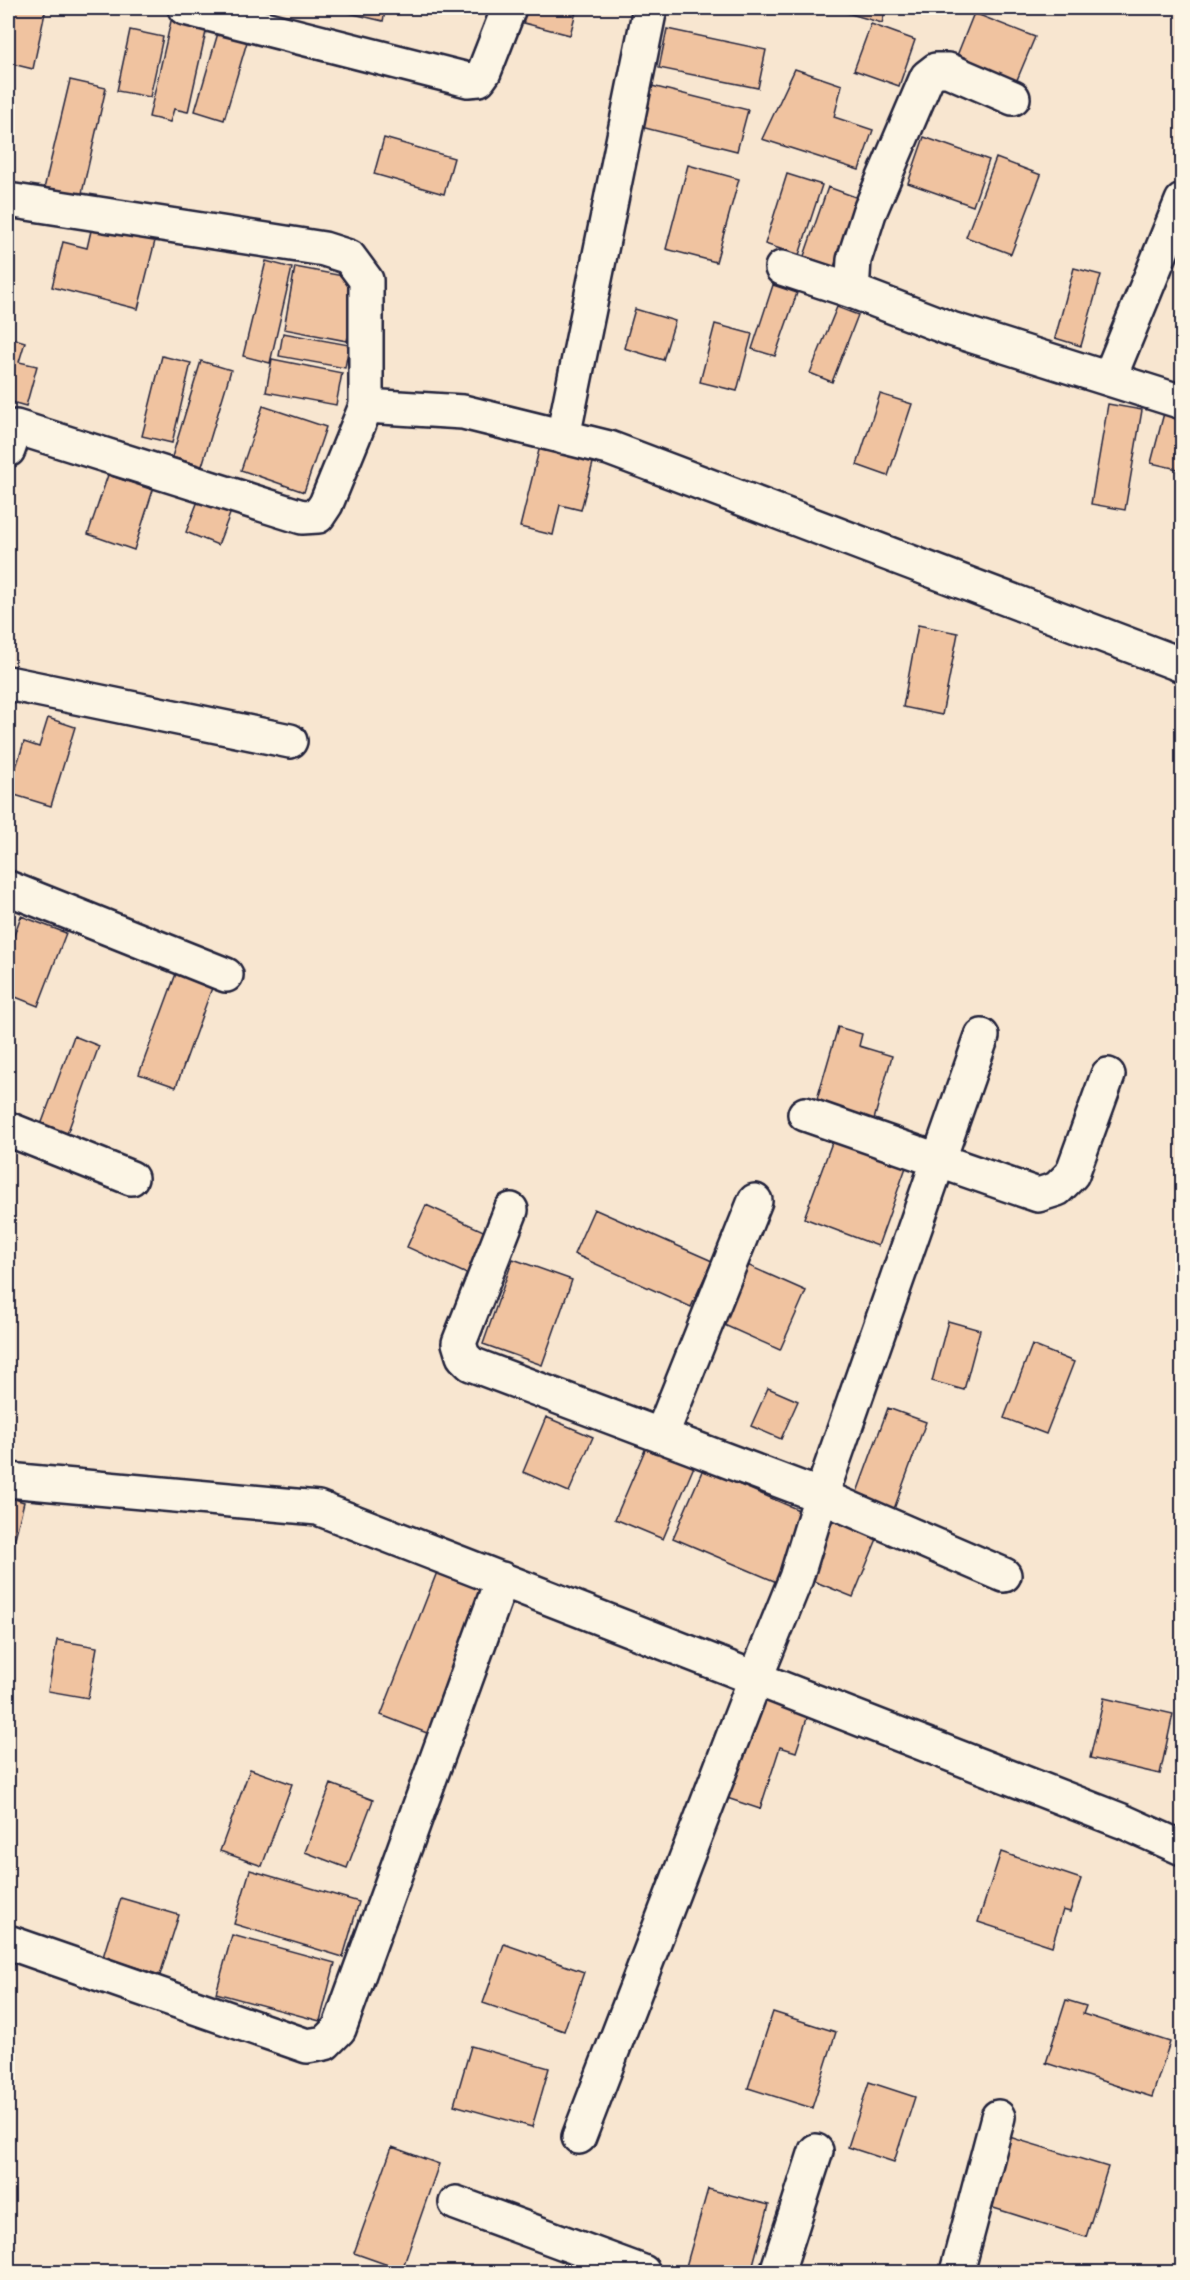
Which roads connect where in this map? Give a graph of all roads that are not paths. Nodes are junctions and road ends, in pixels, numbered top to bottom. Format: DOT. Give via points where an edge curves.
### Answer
graph roads {
  1 [pos="186,8"];
  2 [pos="509,8"];
  3 [pos="650,8"];
  4 [pos="1014,98"];
  5 [pos="8,200"];
  6 [pos="1182,201"];
  7 [pos="782,268"];
  8 [pos="852,291"];
  9 [pos="1109,378"];
  10 [pos="1182,402"];
  11 [pos="366,406"];
  12 [pos="563,437"];
  13 [pos="8,450"];
  14 [pos="1182,665"];
  15 [pos="8,683"];
  16 [pos="290,741"];
  17 [pos="8,888"];
  18 [pos="226,975"];
  19 [pos="982,1036"];
  20 [pos="1108,1075"];
  21 [pos="805,1114"];
  22 [pos="8,1129"];
  23 [pos="939,1161"];
  24 [pos="131,1178"];
  25 [pos="754,1201"];
  26 [pos="511,1210"];
  27 [pos="661,1436"];
  28 [pos="8,1480"];
  29 [pos="821,1496"];
  30 [pos="1004,1575"];
  31 [pos="502,1579"];
  32 [pos="756,1677"];
  33 [pos="1182,1848"];
  34 [pos="8,1942"];
  35 [pos="998,2118"];
  36 [pos="579,2137"];
  37 [pos="816,2151"];
  38 [pos="456,2203"];
  39 [pos="643,2272"];
  40 [pos="777,2272"];
  41 [pos="957,2272"];
  1 -- 2 [label="street" via="468,80 479,78 484,72"];
  3 -- 12 [label="street"];
  4 -- 8 [label="street" via="948,70 936,70 927,77 869,213 854,260"];
  5 -- 11 [label="street" via="324,249 349,257 366,280"];
  6 -- 9 [label="street"];
  7 -- 8 [label="street"];
  8 -- 9 [label="street" via="951,329"];
  9 -- 10 [label="street"];
  11 -- 12 [label="street" via="462,412"];
  11 -- 13 [label="street" via="318,516 302,517 16,427"];
  12 -- 14 [label="street" via="609,448"];
  15 -- 16 [label="street"];
  17 -- 18 [label="street"];
  19 -- 23 [label="street"];
  20 -- 23 [label="street" via="1072,1174 1057,1189 1038,1196"];
  21 -- 23 [label="street"];
  22 -- 24 [label="street"];
  23 -- 29 [label="street"];
  25 -- 27 [label="street"];
  26 -- 27 [label="street" via="459,1343 462,1356 471,1364"];
  27 -- 29 [label="street"];
  28 -- 31 [label="street" via="318,1508"];
  29 -- 30 [label="street"];
  29 -- 32 [label="street" via="796,1578"];
  31 -- 32 [label="street"];
  31 -- 34 [label="street" via="339,2029 325,2043 307,2046"];
  32 -- 33 [label="street"];
  32 -- 36 [label="street"];
  35 -- 41 [label="street"];
  37 -- 40 [label="street"];
  38 -- 39 [label="street"];
}
